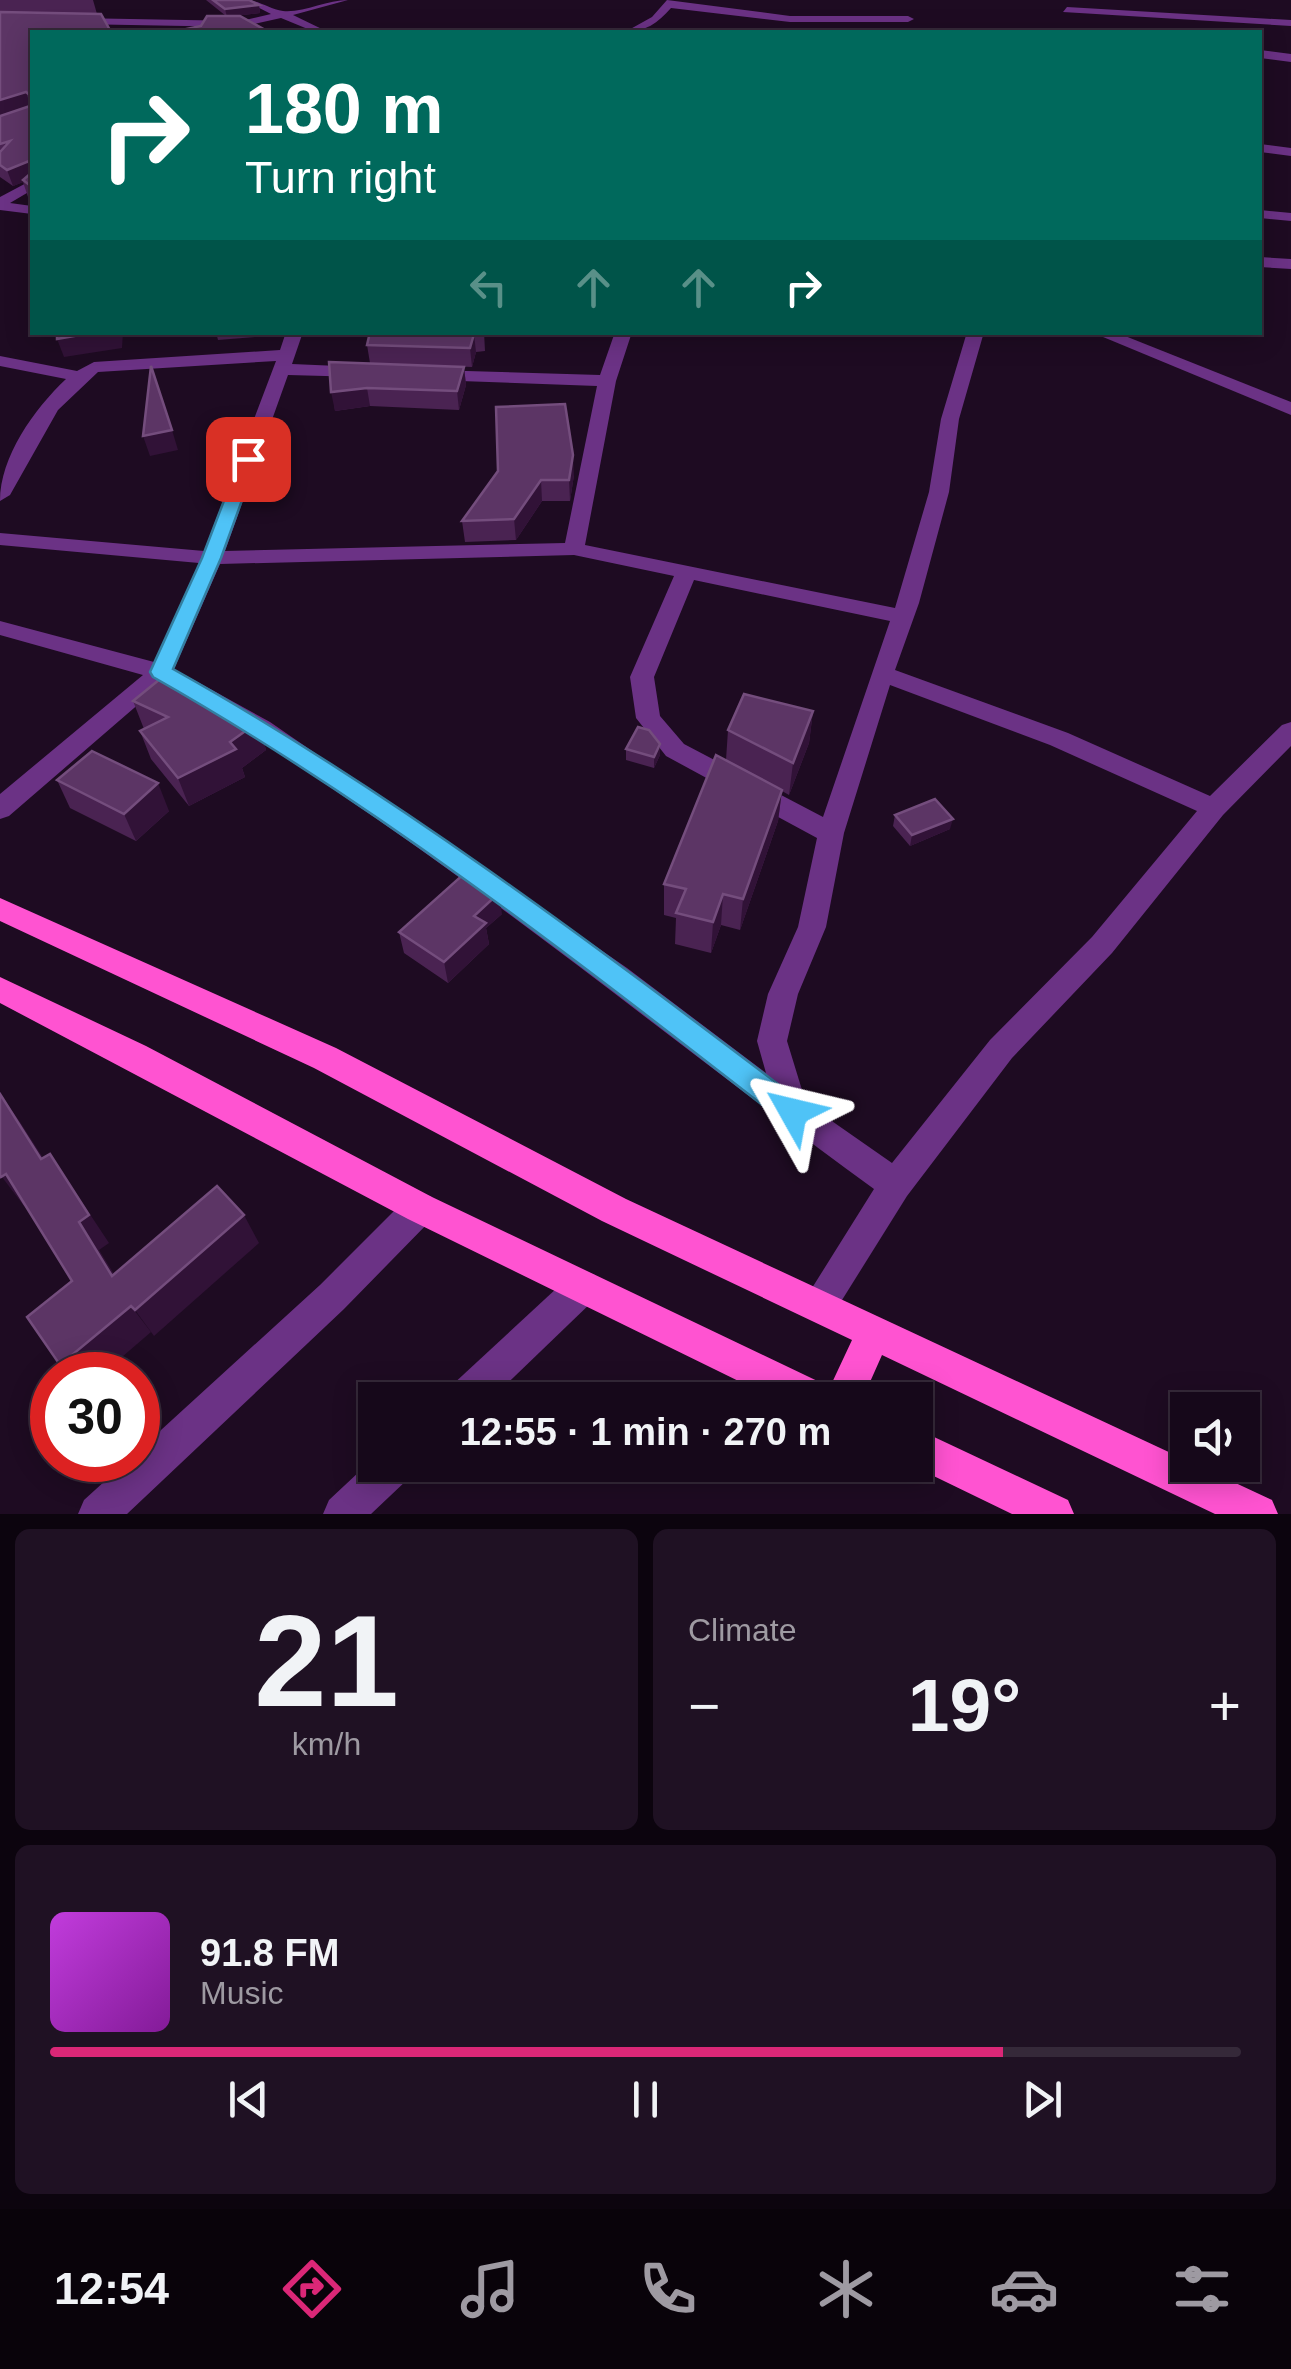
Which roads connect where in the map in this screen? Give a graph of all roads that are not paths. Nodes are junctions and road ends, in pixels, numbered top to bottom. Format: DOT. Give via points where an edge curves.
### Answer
graph roads {
  1 [pos="249,0"];
  2 [pos="343,0"];
  3 [pos="672,3"];
  4 [pos="1066,10"];
  5 [pos="284,15"];
  6 [pos="908,19"];
  7 [pos="52,21"];
  8 [pos="1291,23"];
  9 [pos="318,30"];
  10 [pos="636,30"];
  11 [pos="1262,54"];
  12 [pos="1291,58"];
  13 [pos="1262,148"];
  14 [pos="1291,152"];
  15 [pos="30,185"];
  16 [pos="0,205"];
  17 [pos="30,210"];
  18 [pos="1262,214"];
  19 [pos="1291,217"];
  20 [pos="1262,262"];
  21 [pos="1291,264"];
  22 [pos="295,335"];
  23 [pos="623,335"];
  24 [pos="975,335"];
  25 [pos="1106,335"];
  26 [pos="0,361"];
  27 [pos="284,362"];
  28 [pos="377,373"];
  29 [pos="416,374"];
  30 [pos="77,376"];
  31 [pos="606,381"];
  32 [pos="1291,409"];
  33 [pos="0,494"];
  34 [pos="0,539"];
  35 [pos="574,549"];
  36 [pos="212,558"];
  37 [pos="687,571"];
  38 [pos="903,617"];
  39 [pos="0,628"];
  40 [pos="161,672"];
  41 [pos="883,674"];
  42 [pos="1291,730"];
  43 [pos="1214,808"];
  44 [pos="0,809"];
  45 [pos="831,832"];
  46 [pos="0,908"];
  47 [pos="0,990"];
  48 [pos="793,1112"];
  49 [pos="894,1185"];
  50 [pos="420,1208"];
  51 [pos="583,1287"];
  52 [pos="820,1304"];
  53 [pos="875,1330"];
  54 [pos="482,1382"];
  55 [pos="780,1382"];
  56 [pos="851,1382"];
  57 [pos="933,1456"];
  58 [pos="376,1482"];
  59 [pos="98,1514"];
  60 [pos="343,1514"];
  61 [pos="1054,1514"];
  62 [pos="1258,1514"];
  1 -- 5 [label="street"];
  2 -- 5 [label="street"];
  3 -- 6 [label="street" via="790,19"];
  3 -- 10 [label="street"];
  4 -- 8 [label="street"];
  5 -- 7 [label="street" via="220,25"];
  5 -- 9 [label="street"];
  11 -- 12 [label="street"];
  13 -- 14 [label="street"];
  15 -- 16 [label="street"];
  16 -- 17 [label="street"];
  18 -- 19 [label="street"];
  20 -- 21 [label="street"];
  22 -- 27 [label="street"];
  23 -- 31 [label="street"];
  24 -- 38 [label="street"];
  25 -- 32 [label="street"];
  26 -- 30 [label="street"];
  27 -- 28 [label="street"];
  27 -- 30 [label="street" via="115,364"];
  27 -- 36 [label="street"];
  29 -- 31 [label="street"];
  30 -- 33 [label="street" via="50,408"];
  31 -- 35 [label="street"];
  34 -- 36 [label="street"];
  35 -- 36 [label="street"];
  35 -- 37 [label="street"];
  36 -- 40 [label="street"];
  37 -- 38 [label="street"];
  37 -- 45 [label="street" via="642,677 648,718 675,750"];
  38 -- 41 [label="street"];
  39 -- 40 [label="street"];
  40 -- 44 [label="street"];
  40 -- 48 [label="street" via="277,739 617,976"];
  41 -- 43 [label="street" via="1059,738"];
  41 -- 45 [label="street"];
  42 -- 43 [label="street"];
  43 -- 49 [label="street" via="1102,945 1000,1048"];
  45 -- 48 [label="street" via="812,927 783,994 772,1042"];
  46 -- 52 [label="main road" via="324,1058 614,1210"];
  47 -- 50 [label="main road"];
  48 -- 49 [label="street"];
  49 -- 52 [label="street"];
  50 -- 51 [label="main road"];
  50 -- 59 [label="street"];
  51 -- 54 [label="street"];
  51 -- 55 [label="main road"];
  52 -- 53 [label="main road"];
  53 -- 56 [label="main road"];
  53 -- 62 [label="main road"];
  57 -- 61 [label="main road"];
  58 -- 60 [label="street"];
}
